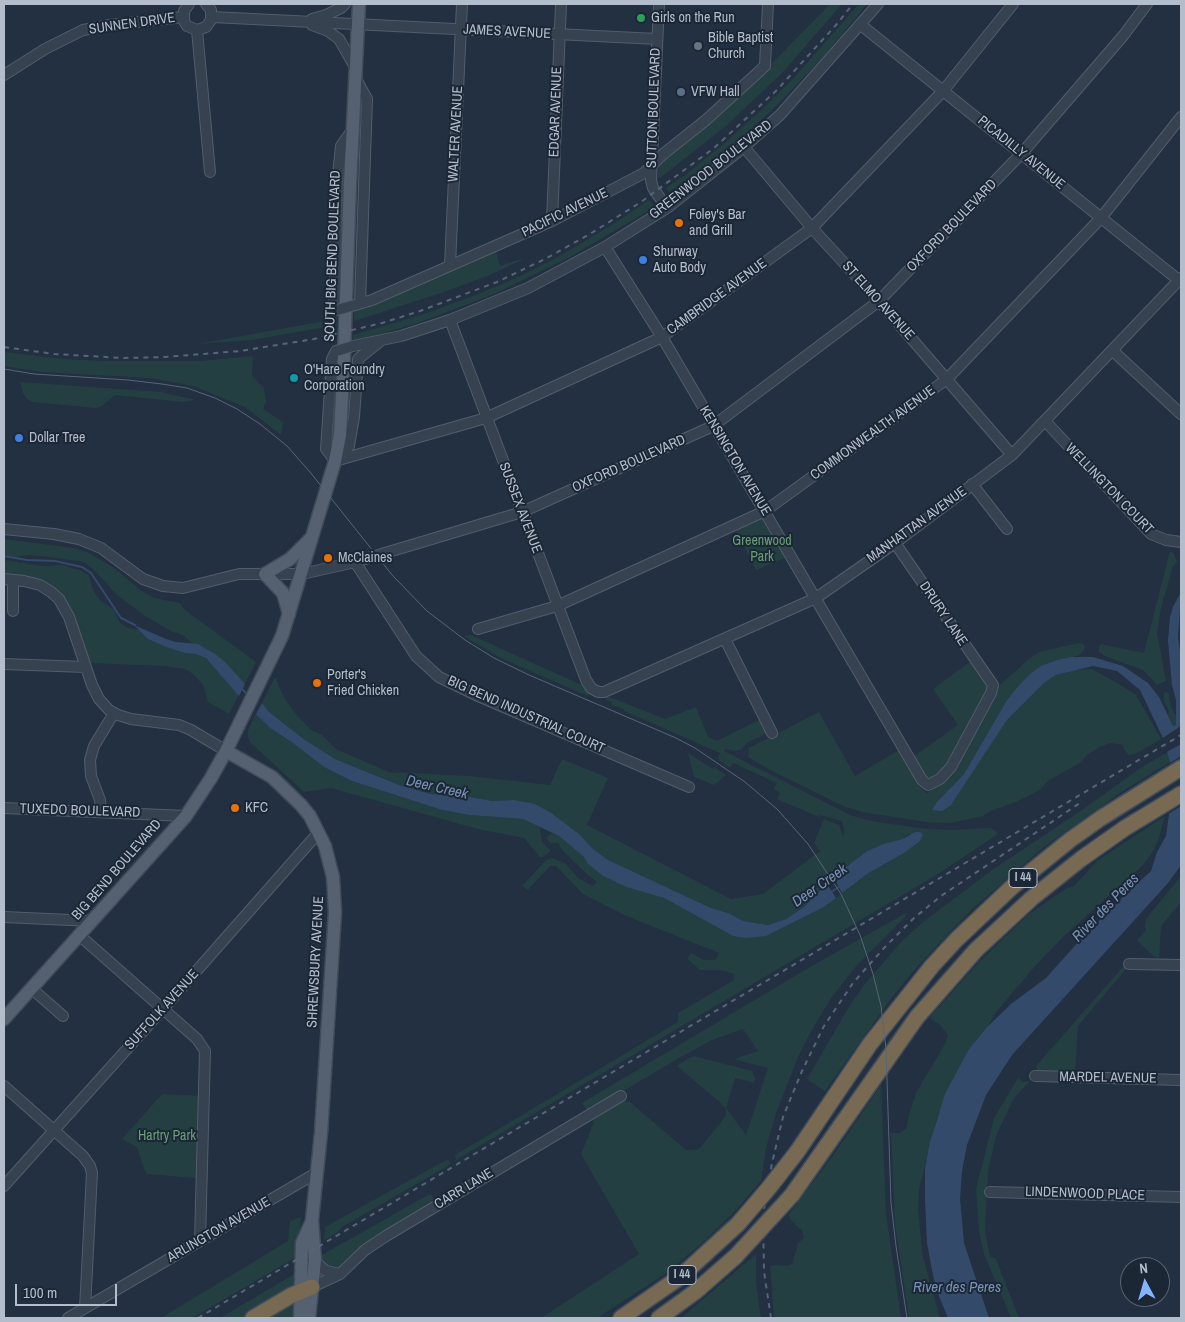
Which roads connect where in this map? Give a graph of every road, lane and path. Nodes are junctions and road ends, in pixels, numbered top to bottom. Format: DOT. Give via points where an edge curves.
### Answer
graph roads {
  1 [pos="189,4"];
  2 [pos="206,4"];
  3 [pos="345,4"];
  4 [pos="360,4"];
  5 [pos="462,4"];
  6 [pos="561,4"];
  7 [pos="659,4"];
  8 [pos="768,4"];
  9 [pos="878,4"];
  10 [pos="1013,4"];
  11 [pos="1147,4"];
  12 [pos="183,17"];
  13 [pos="212,17"];
  14 [pos="304,22"];
  15 [pos="358,24"];
  16 [pos="861,25"];
  17 [pos="197,30"];
  18 [pos="461,30"];
  19 [pos="560,34"];
  20 [pos="657,39"];
  21 [pos="356,74"];
  22 [pos="4,75"];
  23 [pos="943,91"];
  24 [pos="1181,117"];
  25 [pos="353,129"];
  26 [pos="744,147"];
  27 [pos="1022,153"];
  28 [pos="651,167"];
  29 [pos="210,172"];
  30 [pos="667,208"];
  31 [pos="1101,218"];
  32 [pos="552,221"];
  33 [pos="812,228"];
  34 [pos="605,247"];
  35 [pos="450,265"];
  36 [pos="1181,280"];
  37 [pos="879,301"];
  38 [pos="357,304"];
  39 [pos="450,320"];
  40 [pos="662,337"];
  41 [pos="380,341"];
  42 [pos="354,346"];
  43 [pos="1113,351"];
  44 [pos="358,359"];
  45 [pos="947,380"];
  46 [pos="1181,414"];
  47 [pos="486,418"];
  48 [pos="1045,421"];
  49 [pos="713,426"];
  50 [pos="1012,455"];
  51 [pos="335,461"];
  52 [pos="972,484"];
  53 [pos="765,511"];
  54 [pos="522,512"];
  55 [pos="4,529"];
  56 [pos="1007,529"];
  57 [pos="313,536"];
  58 [pos="895,542"];
  59 [pos="1181,542"];
  60 [pos="355,562"];
  61 [pos="265,574"];
  62 [pos="302,574"];
  63 [pos="8,579"];
  64 [pos="816,598"];
  65 [pos="557,606"];
  66 [pos="13,611"];
  67 [pos="289,614"];
  68 [pos="478,629"];
  69 [pos="724,639"];
  70 [pos="4,664"];
  71 [pos="85,667"];
  72 [pos="598,692"];
  73 [pos="114,713"];
  74 [pos="237,730"];
  75 [pos="772,733"];
  76 [pos="226,751"];
  77 [pos="1181,768"];
  78 [pos="922,780"];
  79 [pos="689,787"];
  80 [pos="1181,794"];
  81 [pos="4,808"];
  82 [pos="101,811"];
  83 [pos="186,816"];
  84 [pos="318,832"];
  85 [pos="4,917"];
  86 [pos="92,921"];
  87 [pos="79,936"];
  88 [pos="1129,964"];
  89 [pos="1181,965"];
  90 [pos="31,988"];
  91 [pos="162,1010"];
  92 [pos="63,1016"];
  93 [pos="4,1019"];
  94 [pos="1035,1076"];
  95 [pos="1181,1080"];
  96 [pos="4,1086"];
  97 [pos="621,1096"];
  98 [pos="54,1130"];
  99 [pos="318,1172"];
  100 [pos="4,1186"];
  101 [pos="990,1192"];
  102 [pos="1181,1197"];
  103 [pos="312,1220"];
  104 [pos="200,1241"];
  105 [pos="315,1260"];
  106 [pos="340,1274"];
  107 [pos="307,1289"];
  108 [pos="85,1308"];
  109 [pos="68,1318"];
  110 [pos="254,1318"];
  111 [pos="300,1318"];
  112 [pos="309,1318"];
  113 [pos="620,1318"];
  114 [pos="659,1318"];
  1 -- 12 [label="street, SUNNEN DRIVE"];
  2 -- 13 [label="street"];
  3 -- 14 [label="street"];
  4 -- 15 [label="main road, SOUTH BIG BEND BOULEVARD"];
  5 -- 18 [label="street, WALTER AVENUE"];
  6 -- 19 [label="street, EDGAR AVENUE"];
  7 -- 20 [label="street, SUTTON BOULEVARD"];
  8 -- 28 [label="street, PACIFIC AVENUE" via="765,66"];
  9 -- 16 [label="street, GREENWOOD BOULEVARD"];
  10 -- 23 [label="street, CAMBRIDGE AVENUE"];
  11 -- 27 [label="street, OXFORD BOULEVARD"];
  12 -- 17 [label="street, SUNNEN DRIVE" via="188,26"];
  12 -- 22 [label="street, SUNNEN DRIVE" via="83,30"];
  13 -- 14 [label="street"];
  13 -- 17 [label="street" via="206,28"];
  14 -- 15 [label="street"];
  14 -- 21 [label="street" via="339,39"];
  15 -- 18 [label="street, JAMES AVENUE"];
  15 -- 21 [label="main road, SOUTH BIG BEND BOULEVARD"];
  16 -- 23 [label="street, PICADILLY AVENUE"];
  16 -- 26 [label="street, GREENWOOD BOULEVARD" via="780,115"];
  17 -- 29 [label="street"];
  18 -- 19 [label="street, JAMES AVENUE"];
  18 -- 35 [label="street, WALTER AVENUE"];
  19 -- 20 [label="street, JAMES AVENUE"];
  19 -- 32 [label="street, EDGAR AVENUE"];
  20 -- 28 [label="street, SUTTON BOULEVARD"];
  21 -- 25 [label="main road, SOUTH BIG BEND BOULEVARD"];
  21 -- 38 [label="street" via="367,99"];
  23 -- 27 [label="street, PICADILLY AVENUE"];
  23 -- 33 [label="street, CAMBRIDGE AVENUE"];
  24 -- 31 [label="street, COMMONWEALTH AVENUE"];
  25 -- 38 [label="street, PACIFIC AVENUE, bridge" via="341,146 338,174 336,310"];
  25 -- 51 [label="main road, SOUTH BIG BEND BOULEVARD" via="342,410"];
  26 -- 30 [label="street, GREENWOOD BOULEVARD"];
  26 -- 33 [label="street, ST ELMO AVENUE"];
  27 -- 31 [label="street, PICADILLY AVENUE"];
  27 -- 37 [label="street, OXFORD BOULEVARD"];
  28 -- 30 [label="street, SUTTON BOULEVARD" via="654,188"];
  28 -- 32 [label="street, PACIFIC AVENUE"];
  30 -- 34 [label="street, GREENWOOD BOULEVARD"];
  31 -- 36 [label="street, PICADILLY AVENUE"];
  31 -- 45 [label="street, COMMONWEALTH AVENUE"];
  32 -- 35 [label="street, PACIFIC AVENUE"];
  33 -- 37 [label="street, ST ELMO AVENUE"];
  33 -- 40 [label="street, CAMBRIDGE AVENUE"];
  34 -- 39 [label="street, GREENWOOD BOULEVARD" via="528,288"];
  34 -- 40 [label="street, KENSINGTON AVENUE"];
  35 -- 38 [label="street, PACIFIC AVENUE"];
  36 -- 43 [label="street, MANHATTAN AVENUE"];
  37 -- 45 [label="street, ST ELMO AVENUE"];
  37 -- 49 [label="street, OXFORD BOULEVARD"];
  39 -- 41 [label="street, GREENWOOD BOULEVARD"];
  39 -- 47 [label="street, SUSSEX AVENUE"];
  40 -- 47 [label="street, CAMBRIDGE AVENUE"];
  40 -- 49 [label="street, KENSINGTON AVENUE"];
  41 -- 42 [label="street, GREENWOOD BOULEVARD"];
  41 -- 44 [label="street"];
  42 -- 44 [label="street"];
  42 -- 51 [label="street, GREENWOOD BOULEVARD, bridge" via="336,351 332,358 326,449"];
  43 -- 46 [label="street"];
  43 -- 48 [label="street, MANHATTAN AVENUE"];
  44 -- 51 [label="street" via="349,446"];
  45 -- 50 [label="street, ST ELMO AVENUE"];
  45 -- 53 [label="street, COMMONWEALTH AVENUE"];
  47 -- 51 [label="street, CAMBRIDGE AVENUE"];
  47 -- 54 [label="street, SUSSEX AVENUE"];
  48 -- 50 [label="street, MANHATTAN AVENUE"];
  48 -- 59 [label="street, WELLINGTON COURT" via="1151,534"];
  49 -- 53 [label="street, KENSINGTON AVENUE"];
  49 -- 54 [label="street, OXFORD BOULEVARD"];
  50 -- 52 [label="street, MANHATTAN AVENUE"];
  51 -- 57 [label="main road, SOUTH BIG BEND BOULEVARD"];
  52 -- 56 [label="street"];
  52 -- 58 [label="street, MANHATTAN AVENUE"];
  53 -- 64 [label="street, KENSINGTON AVENUE"];
  53 -- 65 [label="street, COMMONWEALTH AVENUE"];
  54 -- 60 [label="street, OXFORD BOULEVARD"];
  54 -- 65 [label="street, SUSSEX AVENUE"];
  55 -- 61 [label="street, OXFORD BOULEVARD" via="79,539 101,548 143,579 162,586 183,588 239,574"];
  57 -- 61 [label="main road" via="290,559"];
  57 -- 62 [label="main road, SOUTH BIG BEND BOULEVARD"];
  58 -- 64 [label="street, MANHATTAN AVENUE"];
  58 -- 78 [label="street, DRURY LANE" via="993,685 951,766 936,782 928,784"];
  60 -- 62 [label="street, OXFORD BOULEVARD"];
  60 -- 79 [label="street, BIG BEND INDUSTRIAL COURT" via="416,656 439,677"];
  61 -- 62 [label="street, OXFORD BOULEVARD"];
  61 -- 67 [label="main road" via="283,593"];
  62 -- 67 [label="main road, SOUTH BIG BEND BOULEVARD"];
  63 -- 66 [label="street"];
  63 -- 71 [label="street" via="40,585 59,599 69,617"];
  64 -- 69 [label="street, MANHATTAN AVENUE"];
  64 -- 78 [label="street, KENSINGTON AVENUE"];
  65 -- 68 [label="street, COMMONWEALTH AVENUE"];
  65 -- 72 [label="street, SUSSEX AVENUE" via="586,680"];
  67 -- 74 [label="main road, SOUTH BIG BEND BOULEVARD" via="282,636"];
  69 -- 72 [label="street, MANHATTAN AVENUE" via="609,691"];
  69 -- 75 [label="street"];
  70 -- 71 [label="street"];
  71 -- 73 [label="street" via="99,699"];
  73 -- 76 [label="street" via="131,719 179,725"];
  73 -- 82 [label="street" via="94,746 90,760"];
  74 -- 76 [label="main road, BIG BEND BOULEVARD"];
  76 -- 83 [label="main road, BIG BEND BOULEVARD"];
  76 -- 84 [label="main road, SHREWSBURY AVENUE" via="280,783 301,805"];
  77 -- 113 [label="highway, I 44, bridge" via="1070,840 1012,887 957,939 870,1044 797,1152 754,1207 680,1277"];
  80 -- 114 [label="highway, I 44, bridge" via="1080,859 1003,923 917,1017 792,1195 736,1256 696,1292"];
  81 -- 82 [label="street, TUXEDO BOULEVARD"];
  82 -- 83 [label="street, TUXEDO BOULEVARD"];
  83 -- 86 [label="main road, BIG BEND BOULEVARD"];
  84 -- 91 [label="street, SUFFOLK AVENUE"];
  84 -- 99 [label="main road, SHREWSBURY AVENUE" via="330,862 336,903"];
  85 -- 86 [label="street"];
  86 -- 87 [label="main road, BIG BEND BOULEVARD"];
  87 -- 90 [label="main road, BIG BEND BOULEVARD"];
  87 -- 91 [label="street"];
  88 -- 89 [label="street"];
  90 -- 92 [label="street"];
  90 -- 93 [label="main road, BIG BEND BOULEVARD"];
  91 -- 98 [label="street, SUFFOLK AVENUE"];
  91 -- 104 [label="street" via="197,1039 206,1052"];
  94 -- 95 [label="street, MARDEL AVENUE"];
  96 -- 98 [label="street"];
  97 -- 106 [label="street, CARR LANE" via="386,1236 365,1250"];
  98 -- 100 [label="street, SUFFOLK AVENUE"];
  98 -- 108 [label="street" via="83,1156 92,1173"];
  99 -- 103 [label="main road, SHREWSBURY AVENUE"];
  99 -- 104 [label="street, ARLINGTON AVENUE"];
  101 -- 102 [label="street, LINDENWOOD PLACE"];
  103 -- 105 [label="main road, SHREWSBURY AVENUE"];
  103 -- 107 [label="main road, SHREWSBURY AVENUE" via="302,1243"];
  104 -- 108 [label="street, ARLINGTON AVENUE"];
  105 -- 106 [label="street" via="326,1271"];
  105 -- 107 [label="main road, SHREWSBURY AVENUE"];
  106 -- 107 [label="street, CARR LANE"];
  107 -- 110 [label="highway"];
  107 -- 111 [label="main road, SHREWSBURY AVENUE"];
  107 -- 112 [label="main road, SHREWSBURY AVENUE"];
  108 -- 109 [label="street, ARLINGTON AVENUE"];
}
